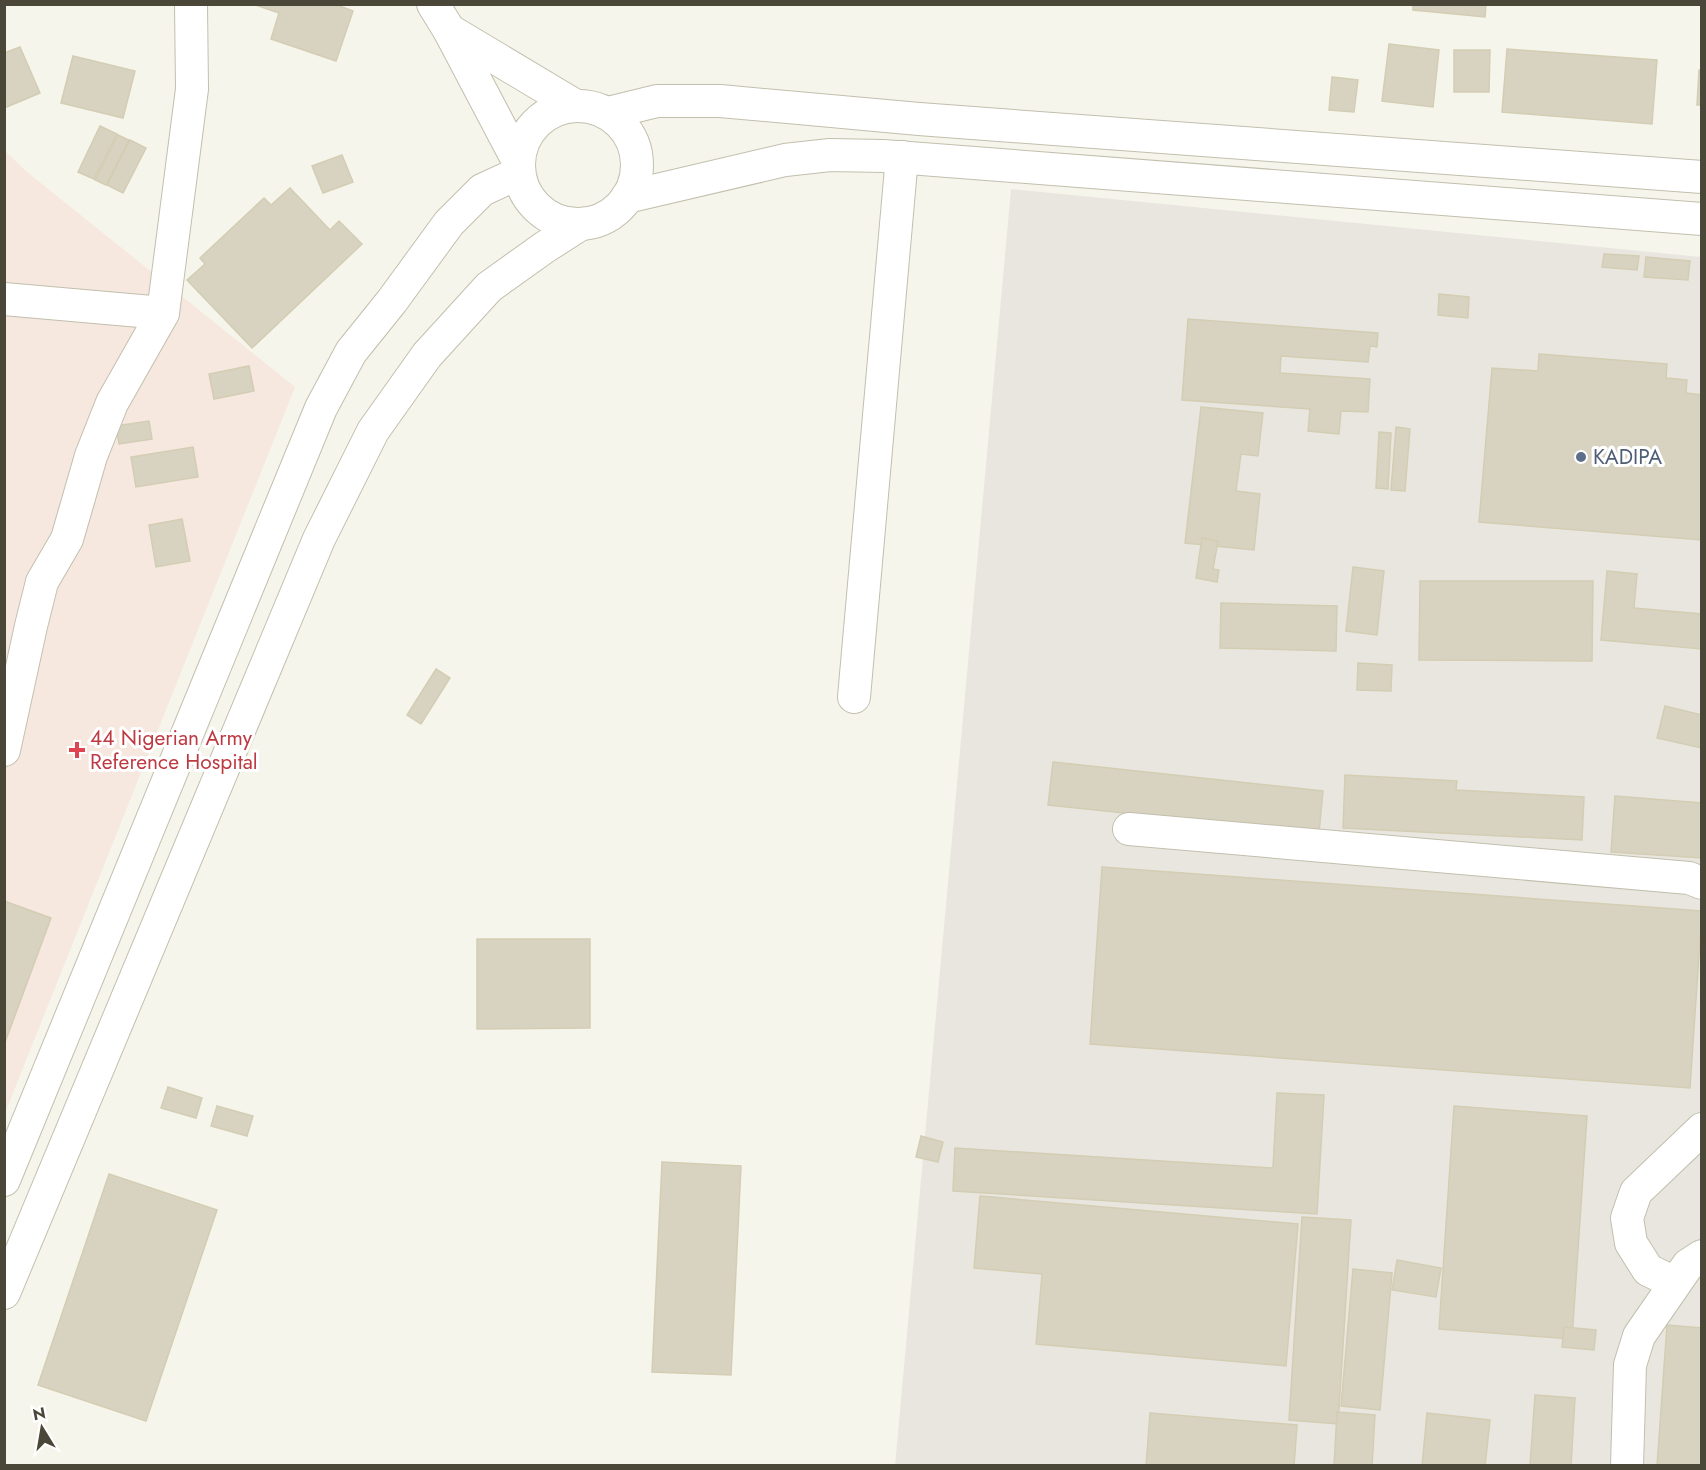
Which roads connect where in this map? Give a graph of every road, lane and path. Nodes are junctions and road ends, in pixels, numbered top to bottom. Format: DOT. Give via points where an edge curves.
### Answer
graph roads {
  1 [pos="191,4"];
  2 [pos="441,17"];
  3 [pos="576,106"];
  4 [pos="608,113"];
  5 [pos="902,157"];
  6 [pos="518,167"];
  7 [pos="1701,177"];
  8 [pos="627,197"];
  9 [pos="1701,219"];
  10 [pos="580,224"];
  11 [pos="4,299"];
  12 [pos="163,313"];
  13 [pos="854,697"];
  14 [pos="4,750"];
  15 [pos="1129,829"];
  16 [pos="1701,883"];
  17 [pos="1701,1129"];
  18 [pos="4,1180"];
  19 [pos="1701,1256"];
  20 [pos="1676,1283"];
  21 [pos="4,1293"];
  22 [pos="1627,1466"];
  1 -- 12 [label="street" via="192,89"];
  2 -- 3 [label="street"];
  2 -- 6 [label="street"];
  3 -- 4 [label="street"];
  3 -- 6 [label="street" via="555,110 537,122 524,140"];
  4 -- 7 [label="street" via="657,101 720,101"];
  4 -- 8 [label="street" via="621,123 632,140 637,160 635,179"];
  5 -- 8 [label="street" via="830,155 784,160"];
  5 -- 9 [label="street"];
  5 -- 13 [label="street"];
  6 -- 10 [label="street" via="526,194 541,212 562,222"];
  6 -- 18 [label="street" via="482,190 449,223 351,352 321,408"];
  8 -- 10 [label="street" via="615,211"];
  10 -- 21 [label="street" via="489,287 427,355 373,430 319,539"];
  11 -- 12 [label="street"];
  12 -- 14 [label="street" via="112,403 67,539 42,582"];
  15 -- 16 [label="street" via="1689,878"];
  17 -- 20 [label="street" via="1636,1191 1627,1218 1631,1243 1648,1270"];
  19 -- 20 [label="street" via="1688,1264"];
  20 -- 22 [label="street" via="1639,1336 1630,1365"];
}
